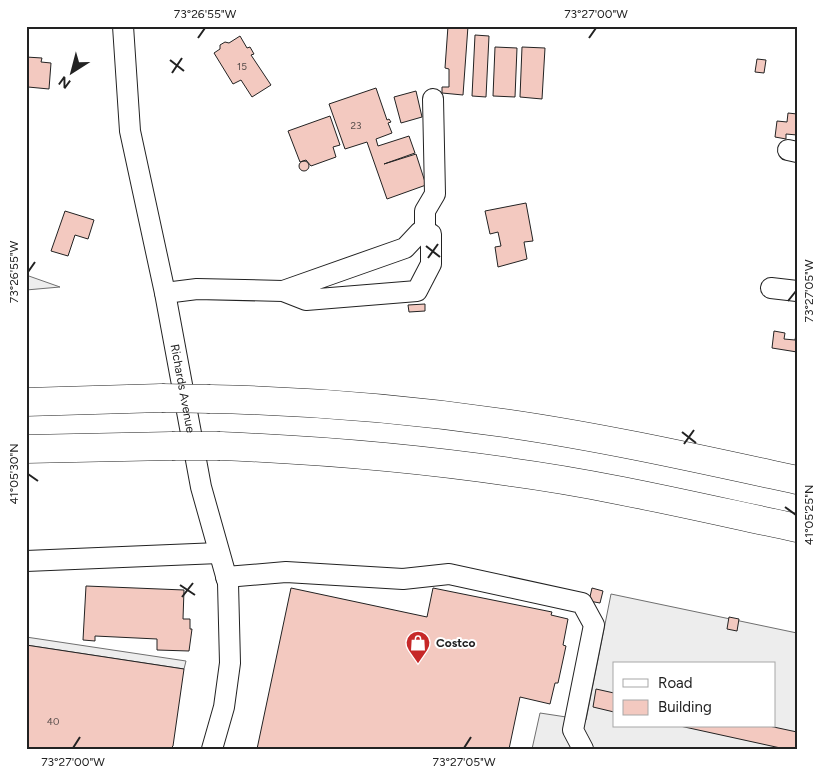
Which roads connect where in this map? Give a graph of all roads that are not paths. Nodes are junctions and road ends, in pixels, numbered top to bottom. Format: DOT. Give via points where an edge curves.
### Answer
graph roads {
  1 [pos="123,26"];
  2 [pos="433,99"];
  3 [pos="425,233"];
  4 [pos="771,288"];
  5 [pos="283,291"];
  6 [pos="797,291"];
  7 [pos="166,293"];
  8 [pos="26,402"];
  9 [pos="26,450"];
  10 [pos="797,480"];
  11 [pos="797,528"];
  12 [pos="219,553"];
  13 [pos="26,561"];
  14 [pos="226,578"];
  15 [pos="212,749"];
  16 [pos="583,749"];
  1 -- 7 [label="street, Richards Avenue" via="130,131"];
  2 -- 3 [label="street" via="435,194 426,210"];
  3 -- 5 [label="street" via="420,232 405,248"];
  3 -- 5 [label="street" via="431,234 431,264 416,291 306,300"];
  4 -- 6 [label="street"];
  5 -- 7 [label="street" via="197,289"];
  7 -- 12 [label="street, Richards Avenue" via="201,487"];
  8 -- 10 [label="highway, bridge" via="162,398 375,408 505,423 632,445"];
  9 -- 11 [label="highway, bridge" via="220,446 381,456 512,472"];
  12 -- 13 [label="street"];
  12 -- 14 [label="street, Richards Avenue"];
  14 -- 15 [label="street, Richards Avenue" via="230,663 224,707"];
  14 -- 16 [label="street" via="286,572 403,579 449,574 582,603 594,625 572,730"];
}
